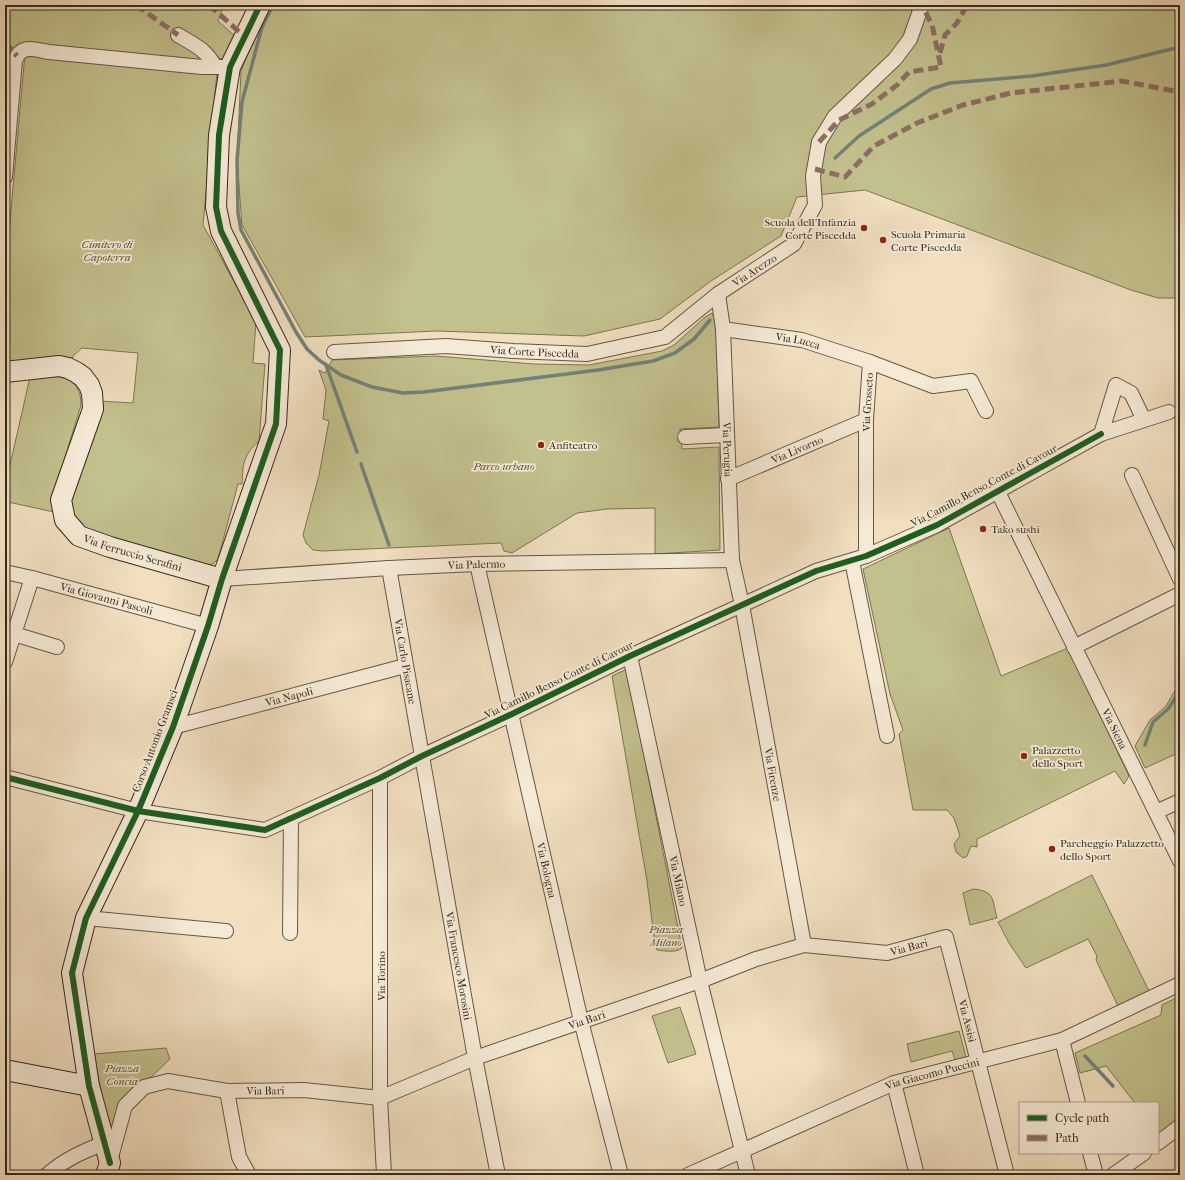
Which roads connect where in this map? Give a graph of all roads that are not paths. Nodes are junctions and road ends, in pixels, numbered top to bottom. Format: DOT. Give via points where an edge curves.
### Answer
graph roads {
  1 [pos="260,5"];
  2 [pos="922,5"];
  3 [pos="178,35"];
  4 [pos="222,67"];
  5 [pos="5,177"];
  6 [pos="718,294"];
  7 [pos="723,329"];
  8 [pos="334,352"];
  9 [pos="870,362"];
  10 [pos="5,372"];
  11 [pos="986,412"];
  12 [pos="1169,412"];
  13 [pos="866,420"];
  14 [pos="1144,420"];
  15 [pos="1101,434"];
  16 [pos="726,435"];
  17 [pos="685,437"];
  18 [pos="1132,475"];
  19 [pos="728,479"];
  20 [pos="998,492"];
  21 [pos="866,556"];
  22 [pos="732,560"];
  23 [pos="852,561"];
  24 [pos="477,564"];
  25 [pos="389,568"];
  26 [pos="5,572"];
  27 [pos="32,578"];
  28 [pos="222,579"];
  29 [pos="1180,579"];
  30 [pos="1180,594"];
  31 [pos="742,605"];
  32 [pos="208,626"];
  33 [pos="14,634"];
  34 [pos="57,647"];
  35 [pos="1074,647"];
  36 [pos="630,656"];
  37 [pos="5,662"];
  38 [pos="405,666"];
  39 [pos="512,714"];
  40 [pos="173,727"];
  41 [pos="887,736"];
  42 [pos="422,756"];
  43 [pos="5,777"];
  44 [pos="380,778"];
  45 [pos="1180,801"];
  46 [pos="138,811"];
  47 [pos="1156,812"];
  48 [pos="290,818"];
  49 [pos="1180,862"];
  50 [pos="86,918"];
  51 [pos="226,931"];
  52 [pos="290,933"];
  53 [pos="946,937"];
  54 [pos="804,946"];
  55 [pos="700,981"];
  56 [pos="1180,984"];
  57 [pos="581,1021"];
  58 [pos="1062,1040"];
  59 [pos="475,1058"];
  60 [pos="978,1061"];
  61 [pos="5,1070"];
  62 [pos="894,1083"];
  63 [pos="89,1086"];
  64 [pos="227,1091"];
  65 [pos="380,1098"];
  66 [pos="1078,1102"];
  67 [pos="1180,1126"];
  68 [pos="1159,1142"];
  69 [pos="104,1143"];
  70 [pos="742,1152"];
  71 [pos="1090,1154"];
  72 [pos="1143,1154"];
  73 [pos="108,1169"];
  74 [pos="1095,1171"];
  75 [pos="47,1175"];
  76 [pos="250,1175"];
  77 [pos="384,1175"];
  78 [pos="498,1175"];
  79 [pos="621,1175"];
  80 [pos="688,1175"];
  81 [pos="748,1175"];
  82 [pos="917,1175"];
  83 [pos="1007,1175"];
  84 [pos="1113,1175"];
  1 -- 4 [label="street, Corso Antonio Gramsci"];
  2 -- 6 [label="street, Via Arezzo" via="910,39 895,58 835,116 819,142 813,176 815,205 794,244"];
  3 -- 4 [label="street" via="204,51"];
  4 -- 5 [label="street" via="28,49 21,51 15,61"];
  4 -- 28 [label="street, Corso Antonio Gramsci" via="216,207 221,231 280,350 276,424"];
  6 -- 7 [label="street, Via Perugia"];
  6 -- 8 [label="street, Via Corte Piscedda" via="665,337 588,354 446,346"];
  7 -- 9 [label="street, Via Lucca" via="802,340"];
  7 -- 16 [label="street, Via Perugia"];
  9 -- 11 [label="street, Via Grosseto" via="933,386 971,381"];
  9 -- 13 [label="street, Via Grosseto"];
  10 -- 28 [label="street, Via Ferruccio Serafini" via="59,366 76,372 89,385 92,409 60,500 65,520 80,536"];
  12 -- 14 [label="street, Via Camillo Benso Conte di Cavour"];
  13 -- 19 [label="street, Via Livorno"];
  13 -- 21 [label="street, Via Grosseto"];
  14 -- 15 [label="street, Via Camillo Benso Conte di Cavour"];
  14 -- 15 [label="street" via="1131,393 1116,385"];
  15 -- 20 [label="street, Via Camillo Benso Conte di Cavour"];
  16 -- 17 [label="street"];
  16 -- 19 [label="street, Via Perugia"];
  18 -- 29 [label="street"];
  19 -- 22 [label="street, Via Perugia"];
  20 -- 21 [label="street, Via Camillo Benso Conte di Cavour" via="937,525"];
  20 -- 35 [label="street, Via Siena"];
  21 -- 23 [label="street, Via Camillo Benso Conte di Cavour"];
  22 -- 24 [label="street, Via Palermo"];
  22 -- 31 [label="street, Via Perugia"];
  23 -- 31 [label="street, Via Camillo Benso Conte di Cavour" via="816,572"];
  23 -- 41 [label="street"];
  24 -- 25 [label="street, Via Palermo"];
  24 -- 39 [label="street, Via Bologna"];
  25 -- 28 [label="street, Via Palermo"];
  25 -- 38 [label="street, Via Carlo Pisacane"];
  26 -- 27 [label="street, Via Giovanni Pascoli"];
  27 -- 32 [label="street, Via Giovanni Pascoli"];
  27 -- 33 [label="street"];
  28 -- 32 [label="street, Corso Antonio Gramsci"];
  30 -- 35 [label="street"];
  31 -- 36 [label="street, Via Camillo Benso Conte di Cavour"];
  31 -- 54 [label="street, Via Firenze"];
  32 -- 40 [label="street, Corso Antonio Gramsci"];
  33 -- 34 [label="street"];
  33 -- 37 [label="street"];
  35 -- 47 [label="street, Via Siena"];
  36 -- 39 [label="street, Via Camillo Benso Conte di Cavour"];
  36 -- 55 [label="street, Via Milano"];
  38 -- 40 [label="street, Via Napoli"];
  38 -- 42 [label="street, Via Carlo Pisacane"];
  39 -- 42 [label="street, Via Camillo Benso Conte di Cavour"];
  39 -- 57 [label="street, Via Bologna"];
  40 -- 46 [label="street, Corso Antonio Gramsci"];
  42 -- 44 [label="street, Via Camillo Benso Conte di Cavour"];
  42 -- 59 [label="street, Via Francesco Morosini"];
  43 -- 46 [label="street, Via Camillo Benso Conte di Cavour"];
  44 -- 48 [label="street, Via Camillo Benso Conte di Cavour"];
  44 -- 65 [label="street, Via Torino"];
  45 -- 47 [label="street"];
  46 -- 48 [label="street, Via Camillo Benso Conte di Cavour" via="265,830"];
  46 -- 50 [label="street, Corso Antonio Gramsci"];
  47 -- 49 [label="street, Via Siena"];
  48 -- 52 [label="street"];
  50 -- 51 [label="street"];
  50 -- 63 [label="street, Corso Antonio Gramsci" via="72,974"];
  53 -- 54 [label="street, Via Bari" via="887,953"];
  53 -- 60 [label="street, Via Assisi"];
  54 -- 55 [label="street, Via Bari" via="756,958"];
  55 -- 57 [label="street, Via Bari"];
  55 -- 70 [label="street, Via Milano"];
  56 -- 58 [label="street, Via Giacomo Puccini"];
  57 -- 59 [label="street, Via Bari"];
  57 -- 79 [label="street, Via Bologna"];
  58 -- 60 [label="street, Via Giacomo Puccini"];
  58 -- 66 [label="street"];
  59 -- 65 [label="street, Via Bari"];
  59 -- 78 [label="street, Via Francesco Morosini"];
  60 -- 62 [label="street, Via Giacomo Puccini"];
  60 -- 83 [label="street, Via Assisi"];
  61 -- 63 [label="street"];
  62 -- 70 [label="street, Via Giacomo Puccini"];
  62 -- 82 [label="street"];
  63 -- 69 [label="street, Corso Antonio Gramsci"];
  64 -- 65 [label="street, Via Bari" via="304,1090"];
  64 -- 73 [label="street, Via Bari" via="168,1081 144,1087 125,1106"];
  64 -- 76 [label="street" via="239,1158"];
  65 -- 77 [label="street, Via Torino"];
  67 -- 68 [label="street"];
  69 -- 73 [label="street, Corso Antonio Gramsci"];
  69 -- 75 [label="street" via="70,1157"];
  70 -- 80 [label="street, Via Giacomo Puccini"];
  70 -- 81 [label="street, Via Milano"];
  71 -- 74 [label="street"];
  72 -- 84 [label="street"];
}
